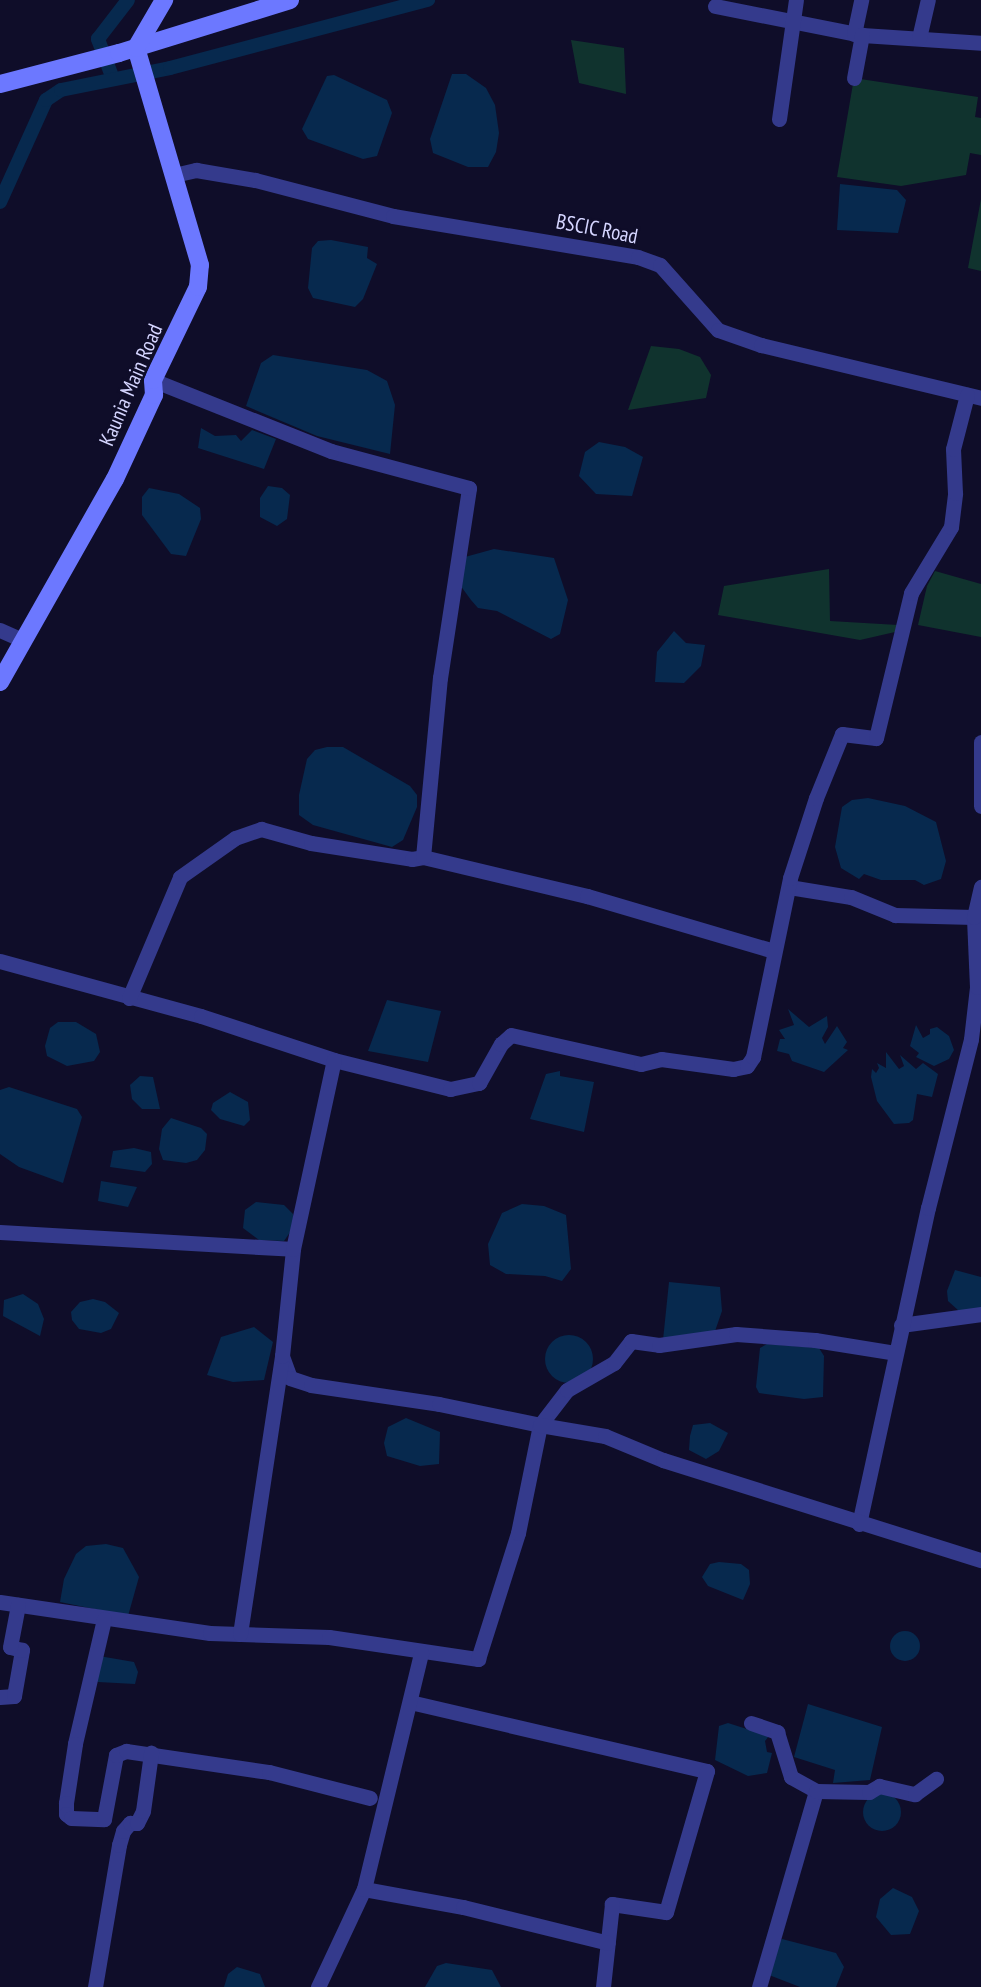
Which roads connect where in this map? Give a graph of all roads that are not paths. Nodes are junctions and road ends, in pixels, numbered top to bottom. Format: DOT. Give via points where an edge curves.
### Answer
graph roads {
  1 [pos="164,0"];
  2 [pos="290,0"];
  3 [pos="796,0"];
  4 [pos="861,0"];
  5 [pos="928,0"];
  6 [pos="725,5"];
  7 [pos="793,21"];
  8 [pos="858,34"];
  9 [pos="919,38"];
  10 [pos="981,43"];
  11 [pos="138,53"];
  12 [pos="854,78"];
  13 [pos="0,84"];
  14 [pos="779,119"];
  15 [pos="174,175"];
  16 [pos="153,380"];
  17 [pos="974,397"];
  18 [pos="0,630"];
  19 [pos="22,640"];
  20 [pos="0,682"];
  21 [pos="981,742"];
  22 [pos="981,806"];
  23 [pos="423,857"];
  24 [pos="981,886"];
  25 [pos="789,887"];
  26 [pos="974,917"];
  27 [pos="774,951"];
  28 [pos="0,961"];
  29 [pos="979,979"];
  30 [pos="129,998"];
  31 [pos="333,1060"];
  32 [pos="0,1232"];
  33 [pos="293,1249"];
  34 [pos="981,1314"];
  35 [pos="901,1325"];
  36 [pos="895,1353"];
  37 [pos="282,1356"];
  38 [pos="540,1425"];
  39 [pos="859,1524"];
  40 [pos="981,1560"];
  41 [pos="0,1602"];
  42 [pos="18,1605"];
  43 [pos="104,1619"];
  44 [pos="240,1634"];
  45 [pos="421,1653"];
  46 [pos="0,1697"];
  47 [pos="410,1702"];
  48 [pos="751,1723"];
  49 [pos="151,1753"];
  50 [pos="936,1779"];
  51 [pos="816,1791"];
  52 [pos="370,1798"];
  53 [pos="364,1889"];
  54 [pos="608,1943"];
  55 [pos="95,1987"];
  56 [pos="318,1987"];
  57 [pos="603,1987"];
  58 [pos="759,1987"];
  1 -- 11 [label="street"];
  2 -- 11 [label="street"];
  3 -- 7 [label="street"];
  4 -- 8 [label="street"];
  5 -- 9 [label="street"];
  6 -- 7 [label="street"];
  7 -- 8 [label="street"];
  7 -- 14 [label="street"];
  8 -- 9 [label="street"];
  8 -- 12 [label="street"];
  9 -- 10 [label="street"];
  11 -- 13 [label="street" via="113,55"];
  11 -- 15 [label="street, Kaunia Main Road"];
  15 -- 16 [label="street, Kaunia Main Road" via="200,265 198,287"];
  15 -- 17 [label="street, BSCIC Road" via="196,170 255,180 393,216 638,257 660,265 718,330 761,345"];
  16 -- 19 [label="street, Kaunia Main Road" via="154,395 115,478"];
  16 -- 23 [label="street" via="331,451 469,488 440,678"];
  17 -- 25 [label="street" via="953,449 955,493 951,527 911,593 876,738 842,734 804,829"];
  18 -- 19 [label="street"];
  19 -- 20 [label="street, Kaunia Main Road"];
  21 -- 22 [label="street"];
  23 -- 27 [label="street" via="587,896"];
  23 -- 30 [label="street" via="412,860 311,843 261,829 235,838 180,877"];
  24 -- 26 [label="street"];
  25 -- 26 [label="street" via="851,897 895,915"];
  25 -- 27 [label="street"];
  26 -- 29 [label="street"];
  27 -- 31 [label="street" via="753,1057 747,1066 733,1069 661,1059 641,1064 511,1035 501,1044 479,1083 462,1089"];
  28 -- 30 [label="street"];
  29 -- 35 [label="street" via="971,1039"];
  30 -- 31 [label="street" via="201,1016"];
  31 -- 33 [label="street"];
  32 -- 33 [label="street"];
  33 -- 37 [label="street"];
  34 -- 35 [label="street"];
  35 -- 36 [label="street"];
  36 -- 38 [label="street" via="815,1340 735,1334 659,1344 631,1341 614,1363 567,1390"];
  36 -- 39 [label="street" via="872,1479"];
  37 -- 38 [label="street" via="290,1378 311,1385 440,1404"];
  37 -- 44 [label="street"];
  38 -- 39 [label="street" via="604,1436 663,1460"];
  38 -- 45 [label="street" via="518,1533 481,1657"];
  39 -- 40 [label="street"];
  41 -- 42 [label="street"];
  42 -- 43 [label="street"];
  42 -- 46 [label="street" via="10,1647 22,1650 14,1696"];
  43 -- 44 [label="street"];
  43 -- 49 [label="street" via="75,1744 66,1814 77,1819 104,1819 116,1755 126,1751"];
  44 -- 45 [label="street" via="329,1637"];
  45 -- 47 [label="street"];
  47 -- 53 [label="street"];
  47 -- 54 [label="street" via="707,1771 666,1912 612,1904"];
  48 -- 51 [label="street" via="777,1732 791,1777"];
  49 -- 52 [label="street" via="268,1772"];
  49 -- 55 [label="street" via="143,1811 137,1823 130,1823 123,1831 119,1845"];
  50 -- 51 [label="street" via="915,1794 879,1786 869,1792"];
  51 -- 58 [label="street"];
  53 -- 54 [label="street" via="463,1907"];
  53 -- 56 [label="street"];
  54 -- 57 [label="street"];
}
